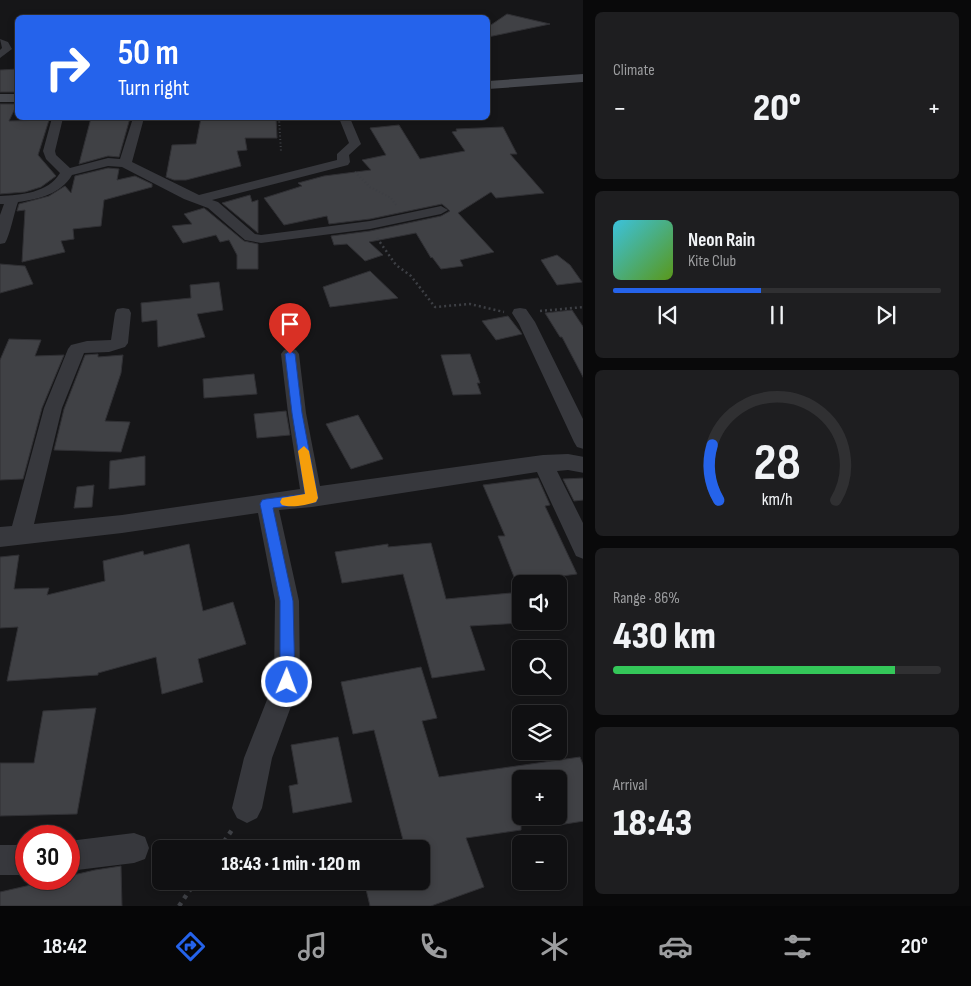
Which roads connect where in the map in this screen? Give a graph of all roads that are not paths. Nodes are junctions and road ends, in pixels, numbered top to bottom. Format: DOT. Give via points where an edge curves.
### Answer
graph roads {
  1 [pos="0,42"];
  2 [pos="0,56"];
  3 [pos="583,78"];
  4 [pos="490,85"];
  5 [pos="0,98"];
  6 [pos="15,98"];
  7 [pos="57,120"];
  8 [pos="138,120"];
  9 [pos="346,120"];
  10 [pos="125,163"];
  11 [pos="67,172"];
  12 [pos="6,200"];
  13 [pos="201,200"];
  14 [pos="441,210"];
  15 [pos="0,240"];
  16 [pos="123,313"];
  17 [pos="520,314"];
  18 [pos="290,354"];
  19 [pos="583,440"];
  20 [pos="544,463"];
  21 [pos="583,465"];
  22 [pos="312,498"];
  23 [pos="266,504"];
  24 [pos="10,536"];
  25 [pos="583,547"];
  26 [pos="247,808"];
  27 [pos="134,848"];
  28 [pos="80,855"];
  29 [pos="0,860"];
  30 [pos="15,860"];
  1 -- 2 [label="street" via="7,49"];
  3 -- 4 [label="street"];
  5 -- 6 [label="street"];
  7 -- 11 [label="street" via="50,156"];
  8 -- 10 [label="street"];
  9 -- 13 [label="street" via="355,144 342,154 344,162"];
  10 -- 11 [label="street" via="108,162"];
  10 -- 13 [label="street"];
  11 -- 12 [label="street" via="59,184 45,192"];
  12 -- 15 [label="street"];
  13 -- 14 [label="street" via="213,205 250,237 261,240 370,225"];
  16 -- 24 [label="street" via="119,343 77,349 53,408"];
  17 -- 19 [label="street" via="527,322"];
  18 -- 22 [label="street"];
  20 -- 21 [label="street"];
  20 -- 22 [label="street"];
  20 -- 25 [label="street"];
  22 -- 23 [label="street"];
  23 -- 24 [label="street"];
  23 -- 26 [label="street" via="287,601 287,682 258,758"];
  27 -- 28 [label="street"];
  29 -- 30 [label="street"];
}
